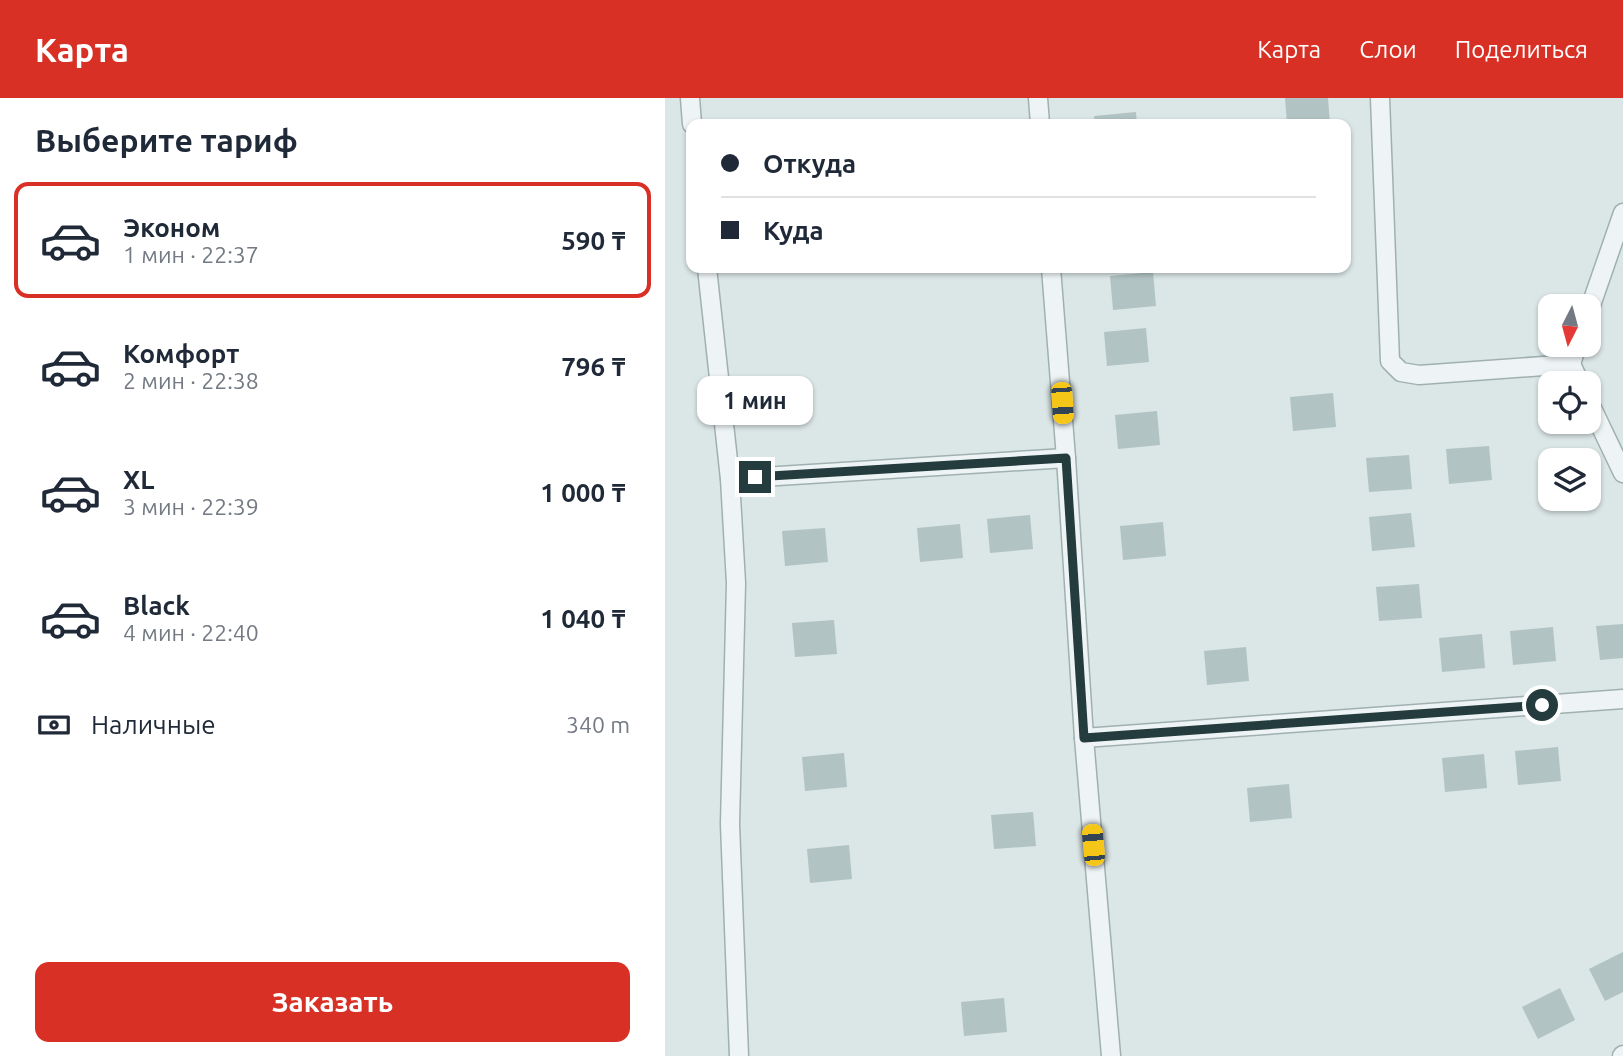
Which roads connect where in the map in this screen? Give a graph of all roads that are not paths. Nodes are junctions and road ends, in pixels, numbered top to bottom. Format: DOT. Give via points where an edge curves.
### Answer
graph roads {
  1 [pos="690,98"];
  2 [pos="1038,98"];
  3 [pos="1380,98"];
  4 [pos="692,119"];
  5 [pos="1040,119"];
  6 [pos="1623,214"];
  7 [pos="708,273"];
  8 [pos="1051,273"];
  9 [pos="1595,294"];
  10 [pos="1573,357"];
  11 [pos="1571,364"];
  12 [pos="1574,371"];
  13 [pos="1601,427"];
  14 [pos="1066,458"];
  15 [pos="1623,472"];
  16 [pos="730,478"];
  17 [pos="1623,699"];
  18 [pos="1084,738"];
  19 [pos="739,1056"];
  20 [pos="1111,1056"];
  1 -- 4 [label="street"];
  2 -- 5 [label="street"];
  3 -- 11 [label="street" via="1390,361 1401,372 1419,374"];
  6 -- 9 [label="street"];
  7 -- 16 [label="street"];
  8 -- 14 [label="street"];
  10 -- 11 [label="street"];
  11 -- 12 [label="street"];
  13 -- 15 [label="street"];
  14 -- 16 [label="street"];
  14 -- 18 [label="street"];
  16 -- 19 [label="street" via="736,583 730,824"];
  17 -- 18 [label="street"];
  18 -- 20 [label="street"];
}
